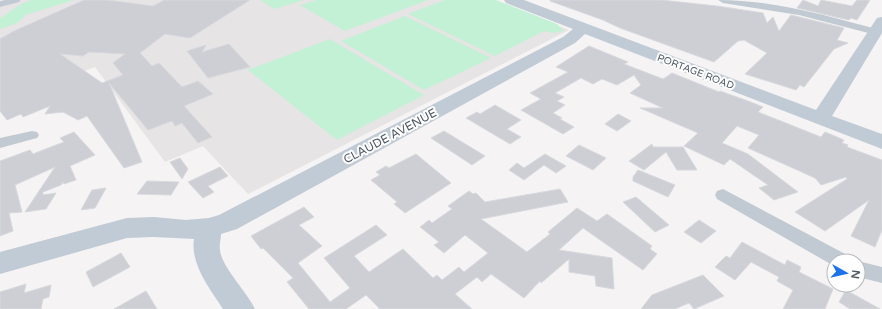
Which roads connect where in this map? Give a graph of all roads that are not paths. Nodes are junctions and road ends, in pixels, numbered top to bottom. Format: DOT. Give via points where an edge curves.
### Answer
graph roads {
  1 [pos="16,0"];
  2 [pos="511,0"];
  3 [pos="723,0"];
  4 [pos="0,4"];
  5 [pos="879,26"];
  6 [pos="581,33"];
  7 [pos="820,118"];
  8 [pos="32,135"];
  9 [pos="882,142"];
  10 [pos="0,143"];
  11 [pos="723,195"];
  12 [pos="209,228"];
  13 [pos="828,253"];
  14 [pos="0,263"];
  15 [pos="866,271"];
  16 [pos="882,275"];
  17 [pos="240,309"];
  1 -- 4 [label="street"];
  2 -- 6 [label="main road, PORTAGE ROAD"];
  3 -- 5 [label="street"];
  5 -- 7 [label="main road"];
  6 -- 7 [label="main road, PORTAGE ROAD"];
  6 -- 12 [label="main road, CLAUDE AVENUE" via="248,212"];
  7 -- 9 [label="main road, PORTAGE ROAD"];
  8 -- 10 [label="street"];
  11 -- 13 [label="street"];
  12 -- 14 [label="main road" via="127,228"];
  12 -- 17 [label="main road" via="206,251 212,266"];
  15 -- 16 [label="street"];
}
